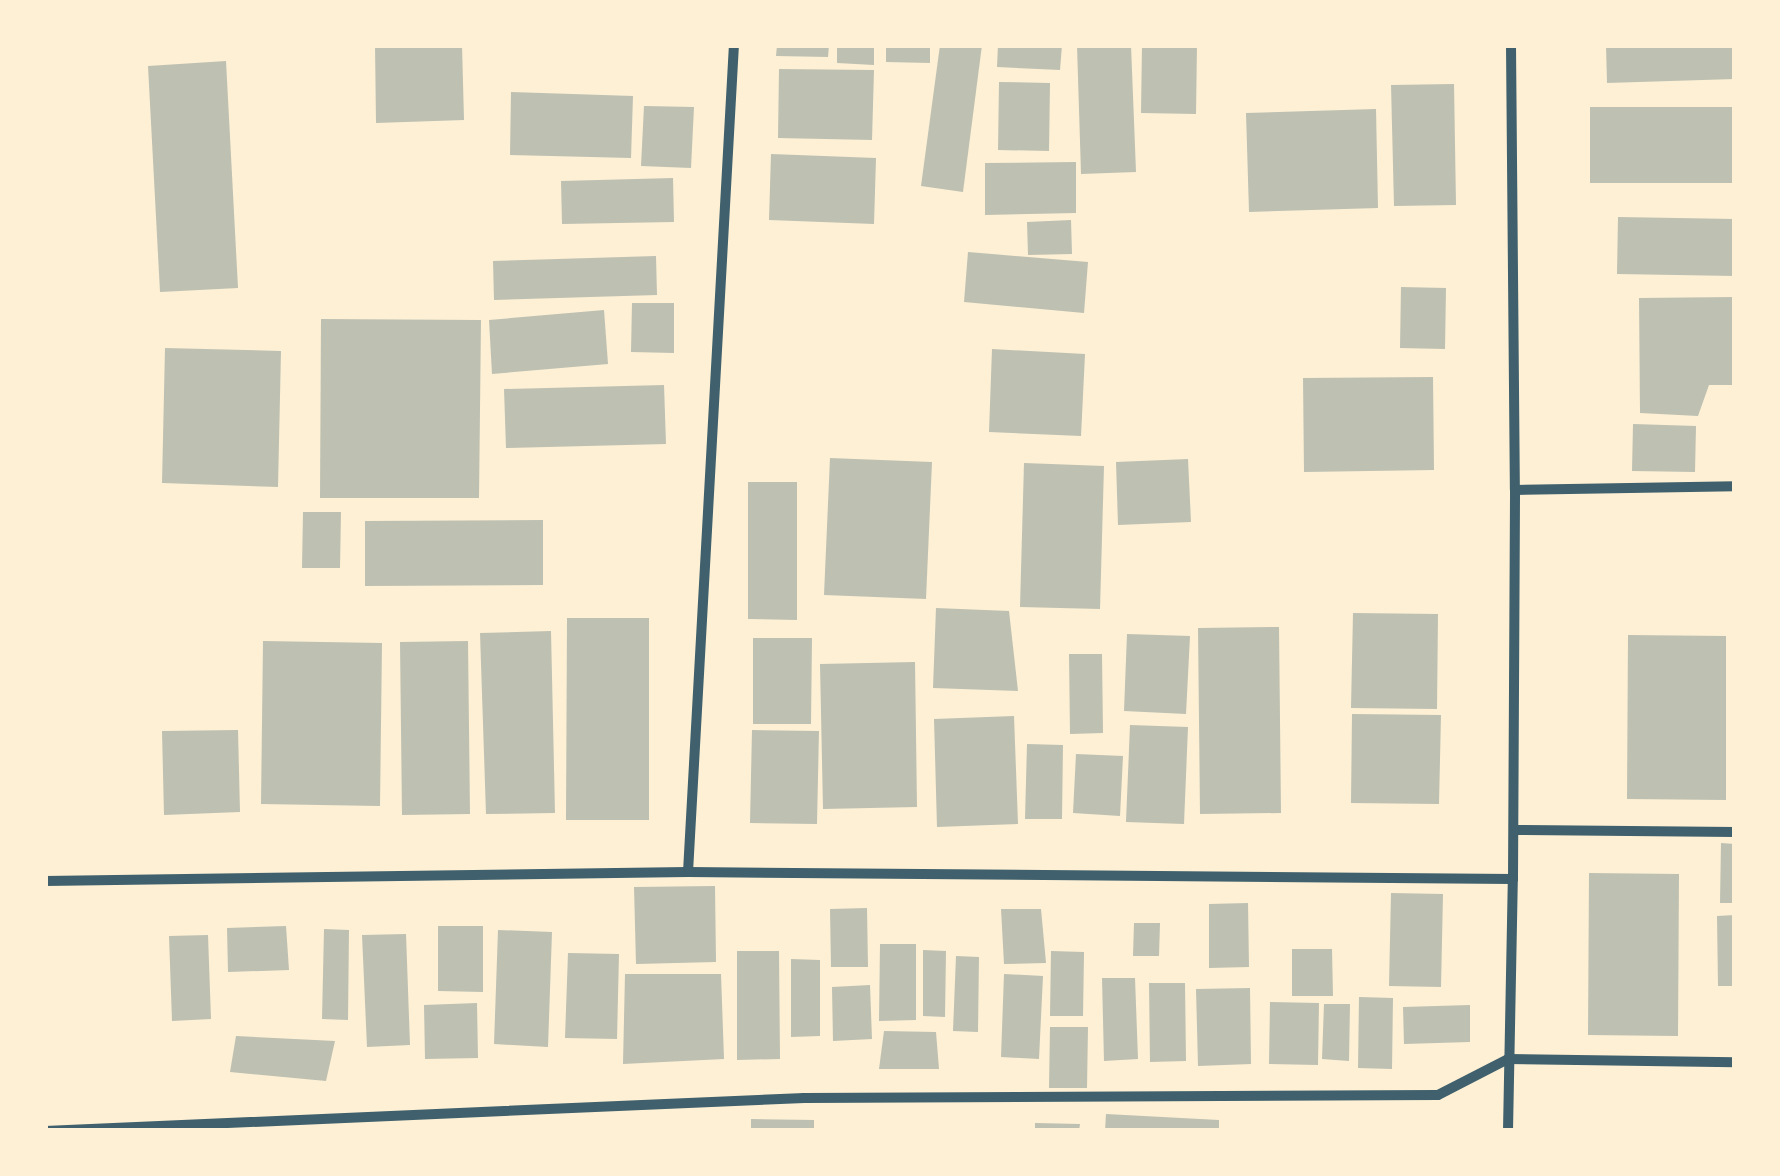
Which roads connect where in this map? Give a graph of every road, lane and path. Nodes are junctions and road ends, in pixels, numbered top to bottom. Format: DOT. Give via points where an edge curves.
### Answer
graph roads {
  1 [pos="734,45"];
  2 [pos="1511,45"];
  3 [pos="1735,486"];
  4 [pos="1516,490"];
  5 [pos="1516,830"];
  6 [pos="1735,832"];
  7 [pos="688,872"];
  8 [pos="1513,879"];
  9 [pos="45,881"];
  10 [pos="1508,1058"];
  11 [pos="1735,1062"];
  12 [pos="45,1131"];
  13 [pos="1508,1131"];
  1 -- 7 [label="street"];
  2 -- 4 [label="street"];
  3 -- 4 [label="street"];
  4 -- 5 [label="street"];
  5 -- 6 [label="street"];
  5 -- 8 [label="street"];
  7 -- 8 [label="street"];
  7 -- 9 [label="street"];
  8 -- 10 [label="street"];
  10 -- 11 [label="street"];
  10 -- 12 [label="street" via="1438,1094 784,1098"];
  10 -- 13 [label="street"];
}
